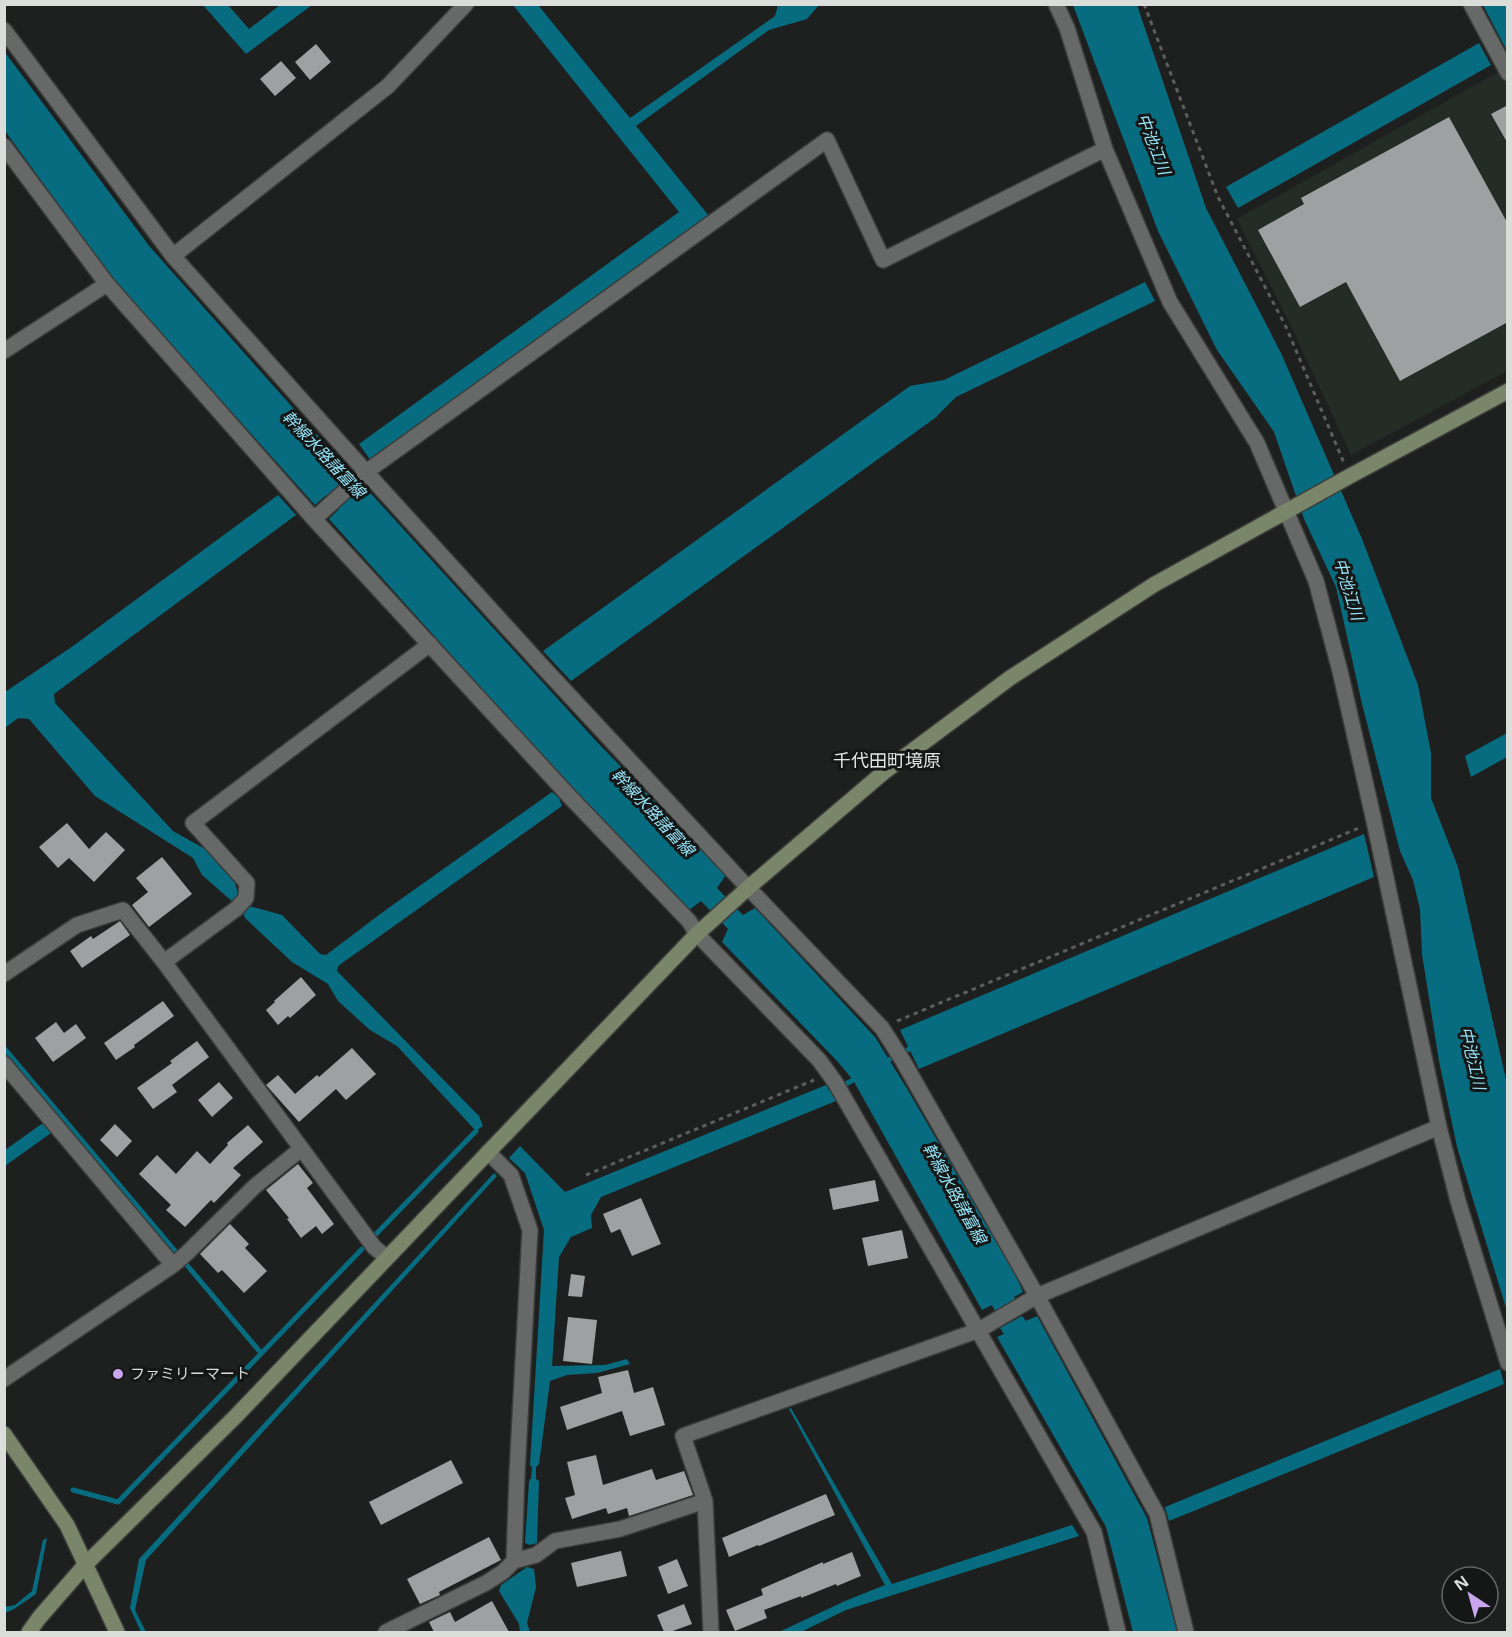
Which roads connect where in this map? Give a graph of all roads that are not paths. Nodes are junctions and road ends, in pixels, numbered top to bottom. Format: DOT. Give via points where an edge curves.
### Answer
graph roads {
  1 [pos="466,4"];
  2 [pos="1056,4"];
  3 [pos="1471,4"];
  4 [pos="4,30"];
  5 [pos="1508,73"];
  6 [pos="4,146"];
  7 [pos="1105,149"];
  8 [pos="173,256"];
  9 [pos="107,284"];
  10 [pos="4,351"];
  11 [pos="1508,391"];
  12 [pos="366,472"];
  13 [pos="1287,510"];
  14 [pos="314,519"];
  15 [pos="430,644"];
  16 [pos="749,887"];
  17 [pos="697,934"];
  18 [pos="164,962"];
  19 [pos="4,974"];
  20 [pos="4,1064"];
  21 [pos="1439,1127"];
  22 [pos="301,1149"];
  23 [pos="488,1152"];
  24 [pos="387,1258"];
  25 [pos="173,1265"];
  26 [pos="1031,1300"];
  27 [pos="984,1327"];
  28 [pos="1508,1363"];
  29 [pos="4,1379"];
  30 [pos="4,1434"];
  31 [pos="705,1501"];
  32 [pos="514,1561"];
  33 [pos="86,1564"];
  34 [pos="29,1632"];
  35 [pos="117,1632"];
  36 [pos="386,1632"];
  37 [pos="711,1632"];
  38 [pos="1118,1632"];
  39 [pos="1186,1632"];
  1 -- 8 [label="street" via="388,86"];
  2 -- 7 [label="street"];
  3 -- 5 [label="street"];
  4 -- 8 [label="street"];
  6 -- 9 [label="street"];
  7 -- 12 [label="street" via="883,260 827,140"];
  7 -- 13 [label="street" via="1170,302 1257,442"];
  8 -- 12 [label="street"];
  9 -- 10 [label="street"];
  9 -- 14 [label="street"];
  11 -- 13 [label="street"];
  12 -- 14 [label="street"];
  12 -- 16 [label="street"];
  13 -- 16 [label="street" via="1155,584 1010,678 884,772"];
  13 -- 21 [label="street" via="1316,581 1340,672"];
  14 -- 15 [label="street"];
  15 -- 17 [label="street"];
  15 -- 18 [label="street" via="193,824 247,883 241,904"];
  16 -- 17 [label="street"];
  16 -- 26 [label="street" via="882,1028"];
  17 -- 23 [label="street"];
  17 -- 27 [label="street" via="819,1060"];
  18 -- 19 [label="street" via="123,910 77,925"];
  18 -- 22 [label="street"];
  20 -- 25 [label="street"];
  21 -- 26 [label="street"];
  21 -- 28 [label="street"];
  22 -- 24 [label="street" via="374,1247"];
  22 -- 25 [label="street" via="254,1187"];
  23 -- 24 [label="street"];
  23 -- 32 [label="street" via="511,1175 530,1230"];
  24 -- 33 [label="street" via="236,1416"];
  25 -- 29 [label="street"];
  26 -- 27 [label="street"];
  26 -- 39 [label="street" via="1157,1514"];
  27 -- 31 [label="street" via="683,1436"];
  27 -- 38 [label="street" via="1094,1532"];
  30 -- 33 [label="street" via="67,1525"];
  31 -- 32 [label="street" via="620,1528 555,1542 536,1555"];
  31 -- 37 [label="street"];
  32 -- 36 [label="street" via="486,1583"];
  33 -- 34 [label="street"];
  33 -- 35 [label="street"];
}
